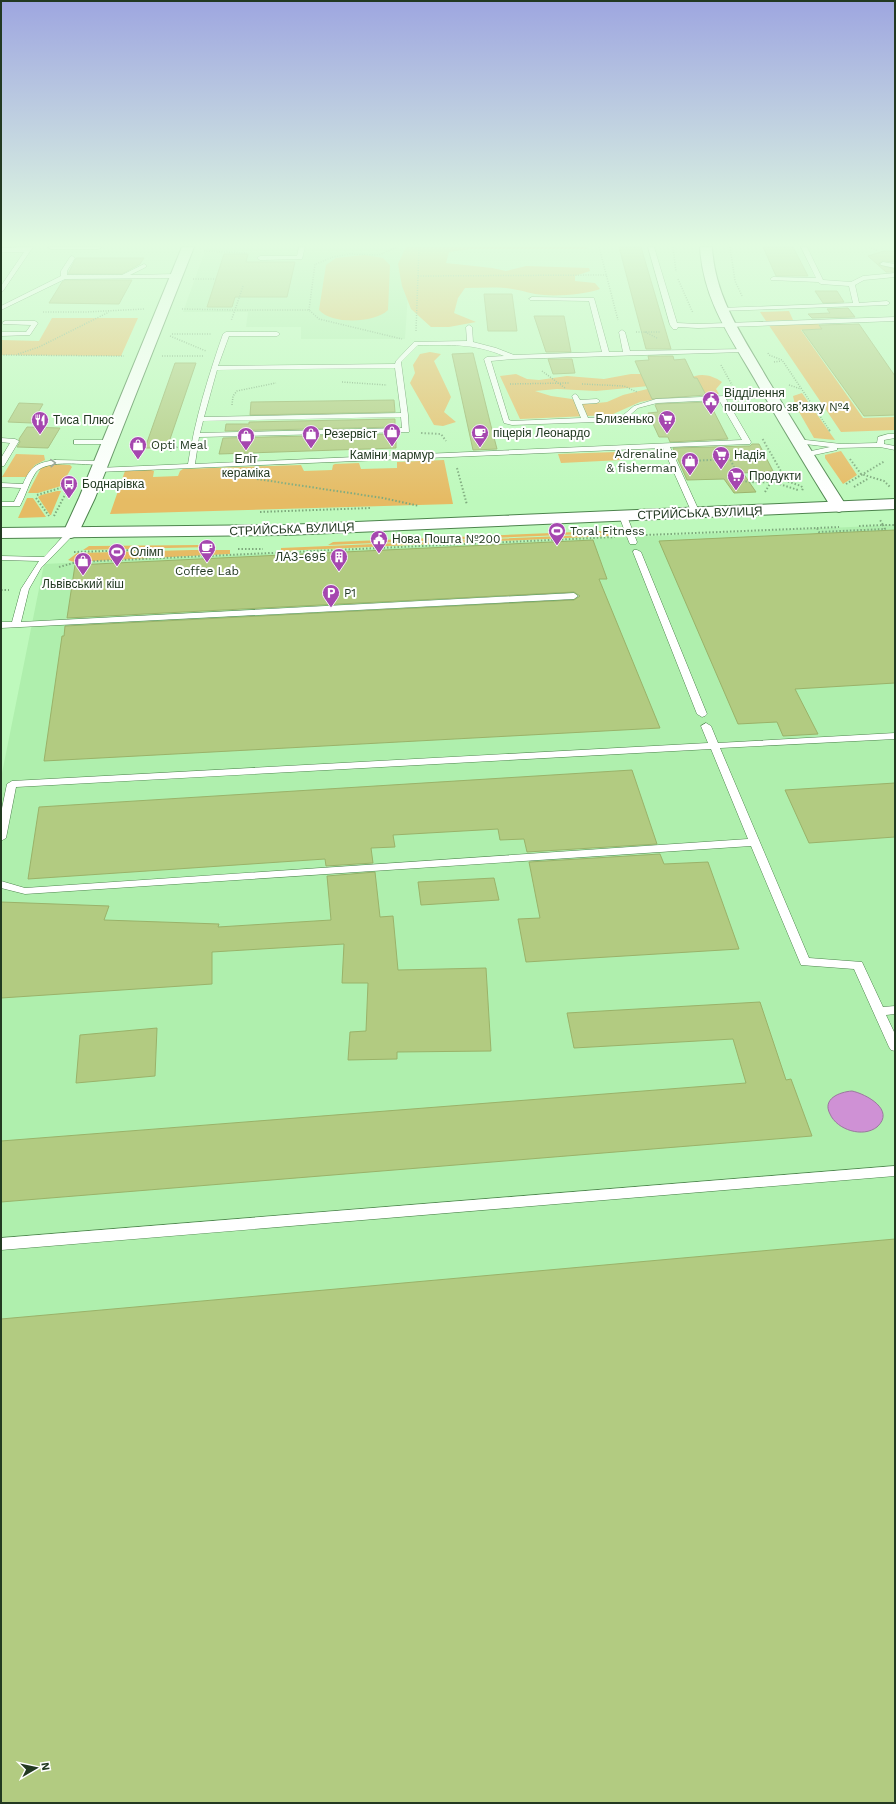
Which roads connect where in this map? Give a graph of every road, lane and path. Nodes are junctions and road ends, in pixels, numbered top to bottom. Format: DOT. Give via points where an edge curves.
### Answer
graph roads {
  1 [pos="30,331"];
  2 [pos="69,331"];
  3 [pos="159,331"];
  4 [pos="227,331"];
  5 [pos="368,331"];
  6 [pos="416,331"];
  7 [pos="469,331"];
  8 [pos="600,331"];
  9 [pos="676,331"];
  10 [pos="733,331"];
  11 [pos="622,332"];
  12 [pos="1,334"];
  13 [pos="226,334"];
  14 [pos="276,334"];
  15 [pos="416,343"];
  16 [pos="470,344"];
  17 [pos="743,350"];
  18 [pos="766,350"];
  19 [pos="627,353"];
  20 [pos="606,354"];
  21 [pos="1,355"];
  22 [pos="13,355"];
  23 [pos="128,356"];
  24 [pos="160,356"];
  25 [pos="218,356"];
  26 [pos="522,356"];
  27 [pos="513,357"];
  28 [pos="782,360"];
  29 [pos="774,362"];
  30 [pos="398,366"];
  31 [pos="214,368"];
  32 [pos="281,382"];
  33 [pos="557,382"];
  34 [pos="572,383"];
  35 [pos="494,384"];
  36 [pos="580,384"];
  37 [pos="789,386"];
  38 [pos="802,389"];
  39 [pos="770,395"];
  40 [pos="721,397"];
  41 [pos="576,399"];
  42 [pos="597,401"];
  43 [pos="656,401"];
  44 [pos="405,416"];
  45 [pos="235,418"];
  46 [pos="200,419"];
  47 [pos="585,420"];
  48 [pos="406,430"];
  49 [pos="196,436"];
  50 [pos="834,436"];
  51 [pos="895,436"];
  52 [pos="1,440"];
  53 [pos="797,441"];
  54 [pos="77,442"];
  55 [pos="110,442"];
  56 [pos="880,445"];
  57 [pos="666,446"];
  58 [pos="841,446"];
  59 [pos="895,448"];
  60 [pos="453,455"];
  61 [pos="805,455"];
  62 [pos="848,456"];
  63 [pos="673,461"];
  64 [pos="1,464"];
  65 [pos="191,466"];
  66 [pos="100,467"];
  67 [pos="861,474"];
  68 [pos="870,477"];
  69 [pos="252,478"];
  70 [pos="778,478"];
  71 [pos="771,482"];
  72 [pos="1,485"];
  73 [pos="70,485"];
  74 [pos="26,486"];
  75 [pos="854,487"];
  76 [pos="798,490"];
  77 [pos="797,494"];
  78 [pos="764,495"];
  79 [pos="894,497"];
  80 [pos="63,499"];
  81 [pos="1,504"];
  82 [pos="467,506"];
  83 [pos="404,507"];
  84 [pos="839,507"];
  85 [pos="375,508"];
  86 [pos="260,512"];
  87 [pos="696,513"];
  88 [pos="623,516"];
  89 [pos="883,525"];
  90 [pos="895,525"];
  91 [pos="859,526"];
  92 [pos="839,527"];
  93 [pos="817,528"];
  94 [pos="1,533"];
  95 [pos="70,533"];
  96 [pos="632,539"];
  97 [pos="252,549"];
  98 [pos="637,552"];
  99 [pos="252,554"];
  100 [pos="1,558"];
  101 [pos="45,559"];
  102 [pos="58,567"];
  103 [pos="574,596"];
  104 [pos="16,624"];
  105 [pos="1,625"];
  106 [pos="702,714"];
  107 [pos="706,726"];
  108 [pos="895,736"];
  109 [pos="715,746"];
  110 [pos="1,838"];
  111 [pos="754,842"];
  112 [pos="1,884"];
  113 [pos="895,1010"];
  114 [pos="879,1011"];
  115 [pos="895,1047"];
  116 [pos="895,1171"];
  117 [pos="1,1244"];
  1 -- 12 [label="lane" via="28,334"];
  2 -- 22 [label="path" via="40,348"];
  3 -- 55 [label="main road"];
  4 -- 13 [label="path"];
  5 -- 15 [label="path"];
  6 -- 15 [label="path"];
  7 -- 16 [label="lane"];
  8 -- 20 [label="lane"];
  9 -- 11 [label="path"];
  10 -- 17 [label="main road"];
  11 -- 19 [label="lane"];
  13 -- 14 [label="lane"];
  13 -- 25 [label="lane"];
  13 -- 25 [label="path" via="167,334"];
  15 -- 16 [label="lane"];
  15 -- 30 [label="lane" via="404,354"];
  16 -- 27 [label="lane" via="494,349"];
  17 -- 19 [label="lane"];
  17 -- 39 [label="main road"];
  18 -- 28 [label="path" via="770,356"];
  19 -- 20 [label="lane"];
  20 -- 26 [label="lane"];
  21 -- 22 [label="path"];
  22 -- 23 [label="path"];
  24 -- 25 [label="path"];
  25 -- 31 [label="lane"];
  26 -- 27 [label="lane"];
  26 -- 33 [label="path"];
  27 -- 35 [label="lane" via="487,359"];
  28 -- 29 [label="path"];
  28 -- 38 [label="path"];
  30 -- 31 [label="lane"];
  30 -- 44 [label="lane"];
  31 -- 46 [label="lane"];
  32 -- 45 [label="path" via="236,391 231,408"];
  33 -- 34 [label="path"];
  33 -- 35 [label="path"];
  33 -- 41 [label="path"];
  35 -- 47 [label="lane" via="506,422"];
  36 -- 43 [label="path" via="624,386"];
  37 -- 38 [label="path"];
  38 -- 50 [label="path"];
  39 -- 40 [label="lane"];
  39 -- 53 [label="main road"];
  40 -- 43 [label="lane"];
  40 -- 57 [label="lane" via="747,442"];
  41 -- 42 [label="lane"];
  41 -- 47 [label="lane"];
  43 -- 47 [label="lane" via="636,407 623,419"];
  44 -- 45 [label="lane"];
  44 -- 48 [label="lane"];
  45 -- 46 [label="lane"];
  46 -- 49 [label="lane"];
  48 -- 49 [label="lane"];
  48 -- 60 [label="path" via="441,434"];
  49 -- 65 [label="lane"];
  51 -- 56 [label="lane" via="881,440"];
  52 -- 64 [label="lane" via="15,441"];
  53 -- 58 [label="lane"];
  53 -- 61 [label="main road"];
  54 -- 55 [label="lane"];
  55 -- 66 [label="main road"];
  56 -- 58 [label="lane"];
  56 -- 59 [label="lane"];
  56 -- 67 [label="path" via="887,460"];
  57 -- 60 [label="lane"];
  57 -- 63 [label="lane"];
  58 -- 61 [label="lane"];
  60 -- 65 [label="lane"];
  60 -- 82 [label="path"];
  61 -- 84 [label="main road"];
  62 -- 67 [label="path"];
  63 -- 71 [label="path" via="730,459 741,481"];
  63 -- 87 [label="lane"];
  65 -- 66 [label="lane"];
  74 -- 66 [label="lane, one-way" via="34,469 41,464 52,462"];
  66 -- 95 [label="main road"];
  67 -- 68 [label="path"];
  68 -- 75 [label="path"];
  68 -- 79 [label="path" via="884,482"];
  69 -- 83 [label="path" via="374,495 420,506"];
  70 -- 77 [label="path" via="801,486 802,491"];
  71 -- 76 [label="path"];
  71 -- 78 [label="path"];
  72 -- 74 [label="lane"];
  73 -- 80 [label="path" via="35,495 52,518"];
  74 -- 81 [label="lane" via="17,504"];
  79 -- 84 [label="main road, СТРИЙСЬКА ВУЛИЦЯ"];
  84 -- 87 [label="main road, СТРИЙСЬКА ВУЛИЦЯ"];
  85 -- 86 [label="path"];
  87 -- 88 [label="main road, СТРИЙСЬКА ВУЛИЦЯ"];
  88 -- 95 [label="main road, СТРИЙСЬКА ВУЛИЦЯ" via="285,530"];
  88 -- 96 [label="lane"];
  89 -- 90 [label="path"];
  89 -- 91 [label="path"];
  89 -- 93 [label="path" via="885,528 819,532"];
  92 -- 93 [label="path"];
  93 -- 96 [label="path"];
  94 -- 95 [label="main road, СТРИЙСЬКА ВУЛИЦЯ"];
  95 -- 101 [label="lane"];
  96 -- 99 [label="path"];
  97 -- 99 [label="path"];
  98 -- 106 [label="lane"];
  99 -- 102 [label="path" via="77,562"];
  100 -- 101 [label="lane"];
  101 -- 104 [label="lane" via="25,589"];
  103 -- 104 [label="lane"];
  104 -- 105 [label="lane"];
  107 -- 109 [label="lane"];
  108 -- 109 [label="lane"];
  109 -- 110 [label="lane" via="12,784"];
  109 -- 111 [label="lane"];
  111 -- 112 [label="lane" via="25,891"];
  111 -- 114 [label="lane" via="805,962 858,965"];
  113 -- 114 [label="lane"];
  114 -- 115 [label="lane"];
  116 -- 117 [label="lane"];
}
